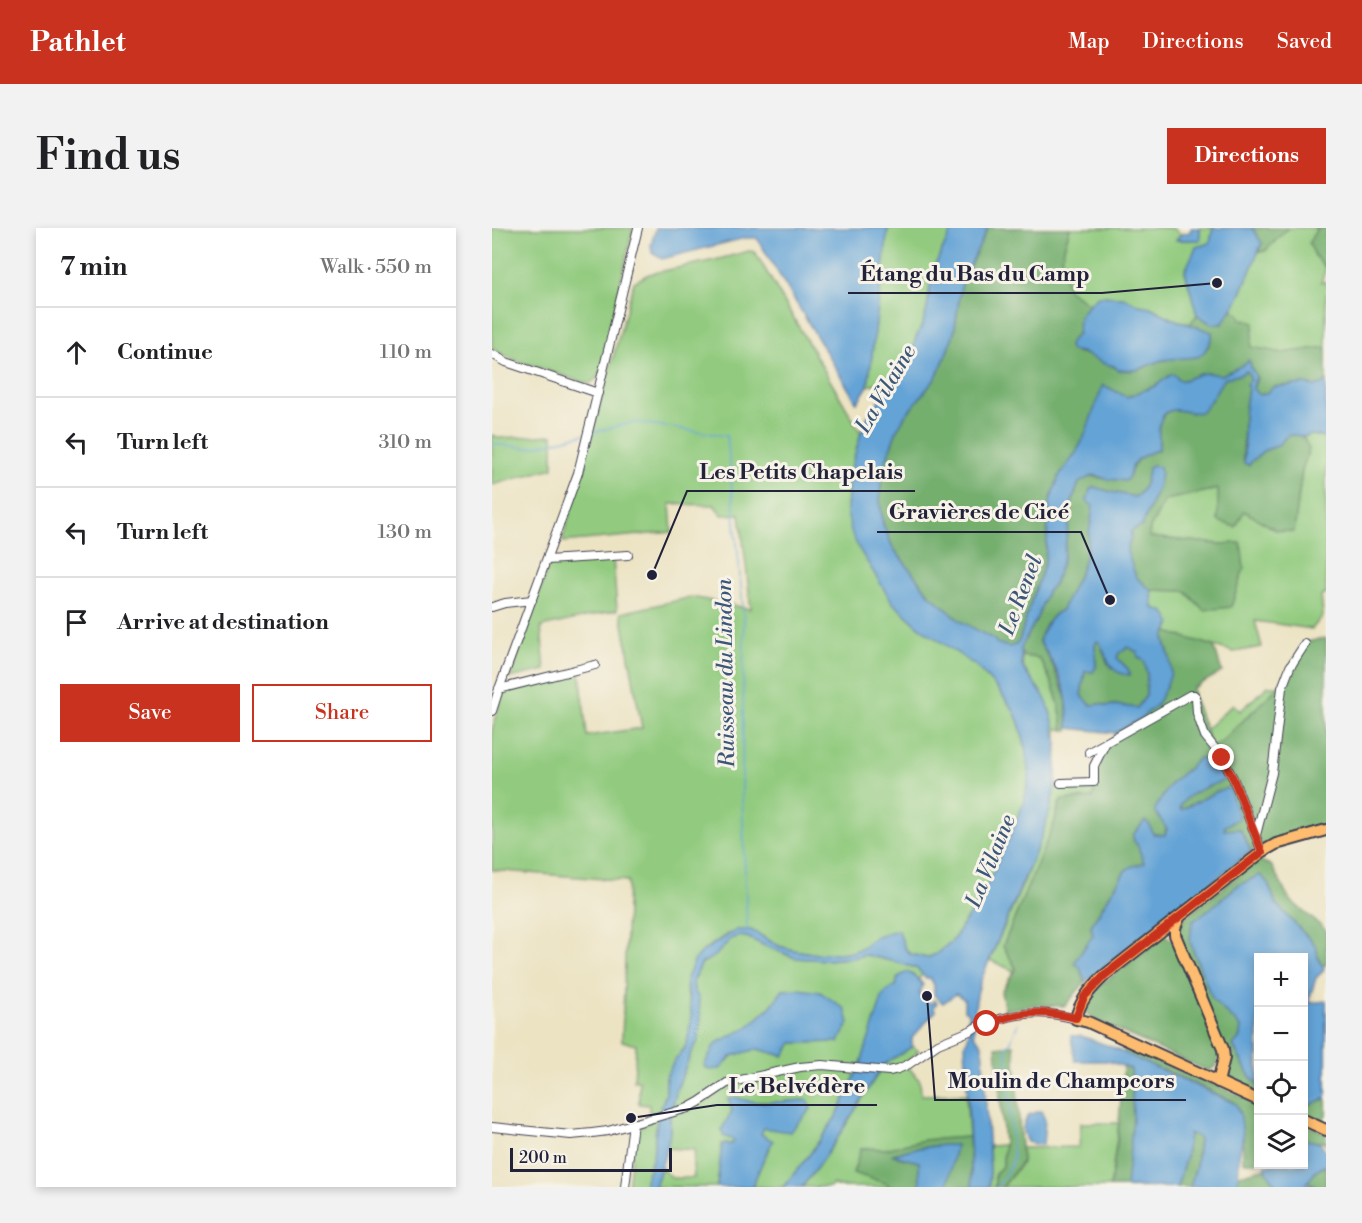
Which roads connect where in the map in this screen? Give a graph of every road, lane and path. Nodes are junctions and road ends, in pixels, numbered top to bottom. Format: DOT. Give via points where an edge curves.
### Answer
graph roads {
  1 [pos="638,228"];
  2 [pos="492,354"];
  3 [pos="598,393"];
  4 [pos="628,555"];
  5 [pos="547,560"];
  6 [pos="532,600"];
  7 [pos="492,607"];
  8 [pos="1305,644"];
  9 [pos="595,665"];
  10 [pos="499,689"];
  11 [pos="492,711"];
  12 [pos="1105,743"];
  13 [pos="1089,752"];
  14 [pos="1061,783"];
  15 [pos="1326,830"];
  16 [pos="1256,835"];
  17 [pos="1262,852"];
  18 [pos="1179,918"];
  19 [pos="1163,930"];
  20 [pos="1175,935"];
  21 [pos="1076,1018"];
  22 [pos="1218,1082"];
  23 [pos="1254,1098"];
  24 [pos="1308,1122"];
  25 [pos="633,1123"];
  26 [pos="492,1127"];
  27 [pos="1326,1130"];
  28 [pos="625,1187"];
  1 -- 3 [label="street"];
  2 -- 3 [label="street"];
  3 -- 5 [label="street" via="578,473"];
  4 -- 5 [label="street"];
  5 -- 6 [label="street"];
  6 -- 7 [label="street"];
  6 -- 10 [label="street"];
  8 -- 16 [label="street" via="1282,688 1272,773"];
  9 -- 10 [label="street"];
  10 -- 11 [label="street"];
  12 -- 13 [label="street"];
  12 -- 14 [label="street" via="1094,766 1094,782"];
  12 -- 16 [label="street" via="1194,695 1205,736 1233,778"];
  15 -- 17 [label="main road" via="1276,844"];
  16 -- 17 [label="street"];
  17 -- 18 [label="main road"];
  18 -- 19 [label="main road"];
  18 -- 20 [label="main road"];
  19 -- 20 [label="main road"];
  19 -- 21 [label="main road" via="1095,984 1084,997"];
  20 -- 22 [label="main road" via="1223,1049"];
  21 -- 22 [label="main road"];
  21 -- 25 [label="street" via="1033,1012 1002,1018 930,1048 909,1064 889,1071 812,1066 735,1081 693,1106"];
  22 -- 23 [label="main road"];
  24 -- 27 [label="main road"];
  25 -- 26 [label="street" via="608,1131 571,1135"];
  25 -- 28 [label="street"];
}
